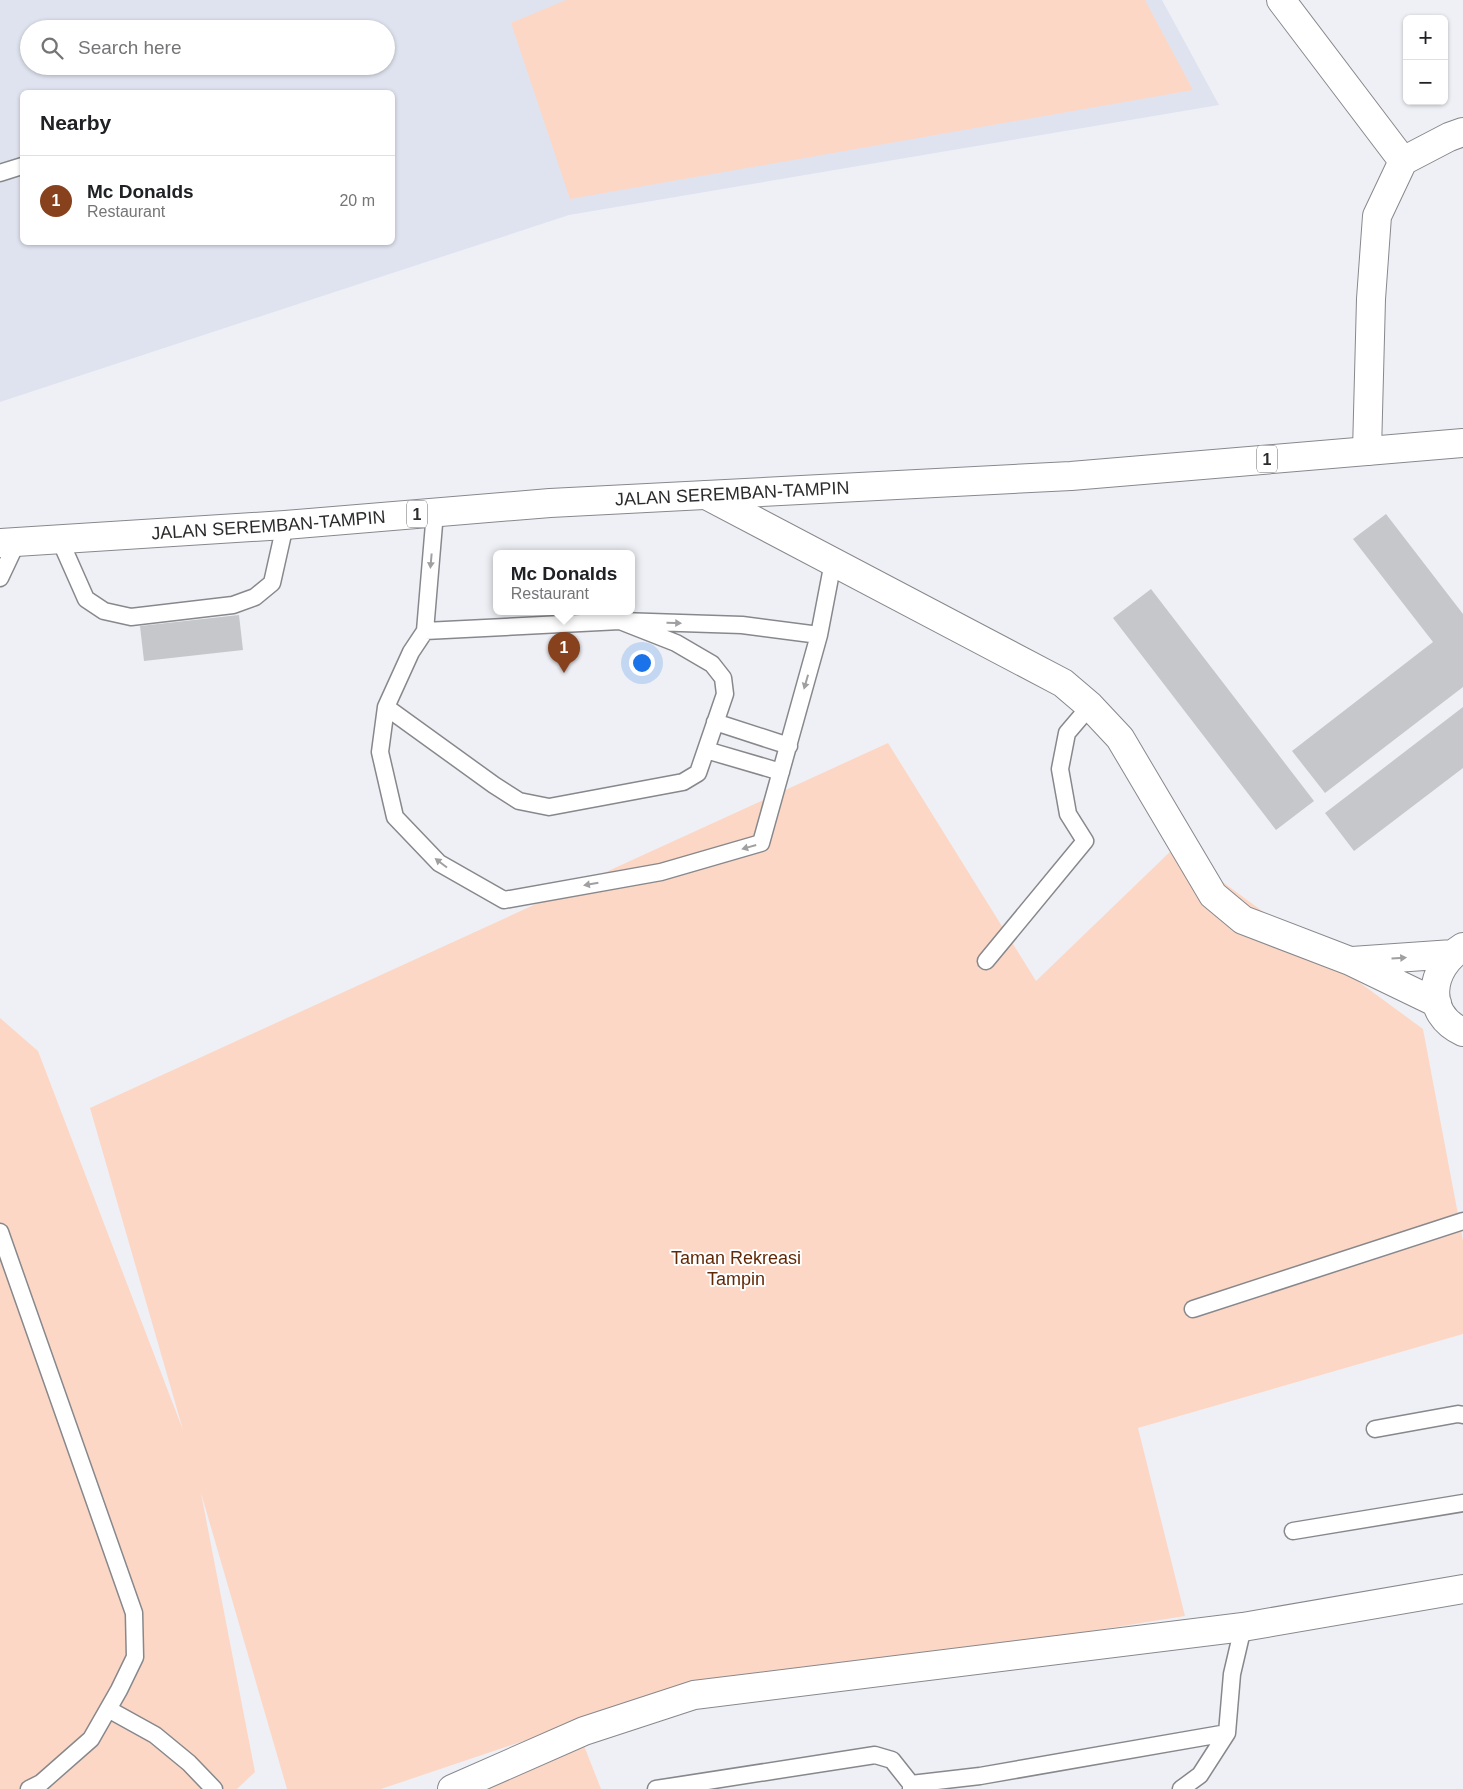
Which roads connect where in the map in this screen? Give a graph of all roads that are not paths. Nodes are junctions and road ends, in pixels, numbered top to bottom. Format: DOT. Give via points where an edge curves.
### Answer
graph roads {
  1 [pos="1281,0"];
  2 [pos="1463,132"];
  3 [pos="1403,161"];
  4 [pos="20,167"];
  5 [pos="0,173"];
  6 [pos="1463,443"];
  7 [pos="1366,451"];
  8 [pos="706,495"];
  9 [pos="436,512"];
  10 [pos="285,525"];
  11 [pos="59,538"];
  12 [pos="8,542"];
  13 [pos="833,562"];
  14 [pos="0,578"];
  15 [pos="620,621"];
  16 [pos="425,631"];
  17 [pos="819,635"];
  18 [pos="386,706"];
  19 [pos="1090,706"];
  20 [pos="715,722"];
  21 [pos="789,746"];
  22 [pos="706,750"];
  23 [pos="781,772"];
  24 [pos="1458,951"];
  25 [pos="986,961"];
  26 [pos="1350,962"];
  27 [pos="1437,1003"];
  28 [pos="1462,1033"];
  29 [pos="1463,1221"];
  30 [pos="0,1232"];
  31 [pos="1193,1309"];
  32 [pos="1463,1415"];
  33 [pos="1375,1429"];
  34 [pos="1463,1503"];
  35 [pos="1293,1531"];
  36 [pos="1463,1589"];
  37 [pos="1243,1627"];
  38 [pos="108,1709"];
  39 [pos="1226,1733"];
  40 [pos="690,1787"];
  41 [pos="911,1787"];
  42 [pos="29,1789"];
  43 [pos="214,1789"];
  44 [pos="452,1789"];
  45 [pos="656,1789"];
  46 [pos="1182,1789"];
  1 -- 3 [label="main road"];
  2 -- 3 [label="main road"];
  3 -- 7 [label="main road" via="1377,216 1370,299"];
  4 -- 5 [label="lane"];
  6 -- 7 [label="main road, JALAN SEREMBAN-TAMPIN / 1"];
  7 -- 8 [label="main road, JALAN SEREMBAN-TAMPIN / 1" via="1071,476"];
  8 -- 9 [label="main road, JALAN SEREMBAN-TAMPIN / 1" via="550,502"];
  8 -- 13 [label="main road"];
  9 -- 10 [label="main road, JALAN SEREMBAN-TAMPIN / 1"];
  9 -- 16 [label="lane, one-way"];
  10 -- 11 [label="main road, JALAN SEREMBAN-TAMPIN / 1"];
  10 -- 11 [label="lane" via="272,583 255,597 234,605 131,617 104,611 86,599"];
  11 -- 12 [label="main road, JALAN SEREMBAN-TAMPIN / 1"];
  12 -- 14 [label="lane"];
  13 -- 17 [label="lane"];
  13 -- 19 [label="main road" via="1063,683"];
  15 -- 16 [label="lane"];
  15 -- 17 [label="lane, one-way" via="742,625"];
  15 -- 20 [label="lane" via="676,643 712,664 723,678 724,694"];
  16 -- 18 [label="lane" via="411,652"];
  17 -- 21 [label="lane, one-way"];
  18 -- 22 [label="lane" via="520,802 549,807 683,782 698,773"];
  23 -- 18 [label="lane, one-way" via="761,844 661,872 504,900 439,863 395,817 380,752"];
  19 -- 25 [label="lane" via="1067,733 1060,769 1068,814 1085,841"];
  19 -- 26 [label="main road" via="1120,738 1213,895 1243,920"];
  20 -- 21 [label="lane"];
  20 -- 22 [label="lane"];
  21 -- 23 [label="lane"];
  22 -- 23 [label="lane"];
  26 -- 24 [label="main road, one-way"];
  24 -- 27 [label="main road" via="1437,976"];
  26 -- 27 [label="main road"];
  27 -- 28 [label="main road" via="1450,1024"];
  29 -- 31 [label="lane"];
  30 -- 38 [label="lane" via="134,1613 135,1657"];
  32 -- 33 [label="lane"];
  34 -- 35 [label="lane"];
  36 -- 37 [label="main road"];
  37 -- 39 [label="lane" via="1232,1674"];
  37 -- 44 [label="main road" via="694,1696 584,1731"];
  38 -- 42 [label="lane" via="91,1739 41,1783"];
  38 -- 43 [label="lane" via="155,1735"];
  39 -- 41 [label="lane"];
  39 -- 46 [label="lane" via="1200,1775"];
  40 -- 41 [label="lane" via="876,1755 892,1760"];
  40 -- 45 [label="lane"];
}
